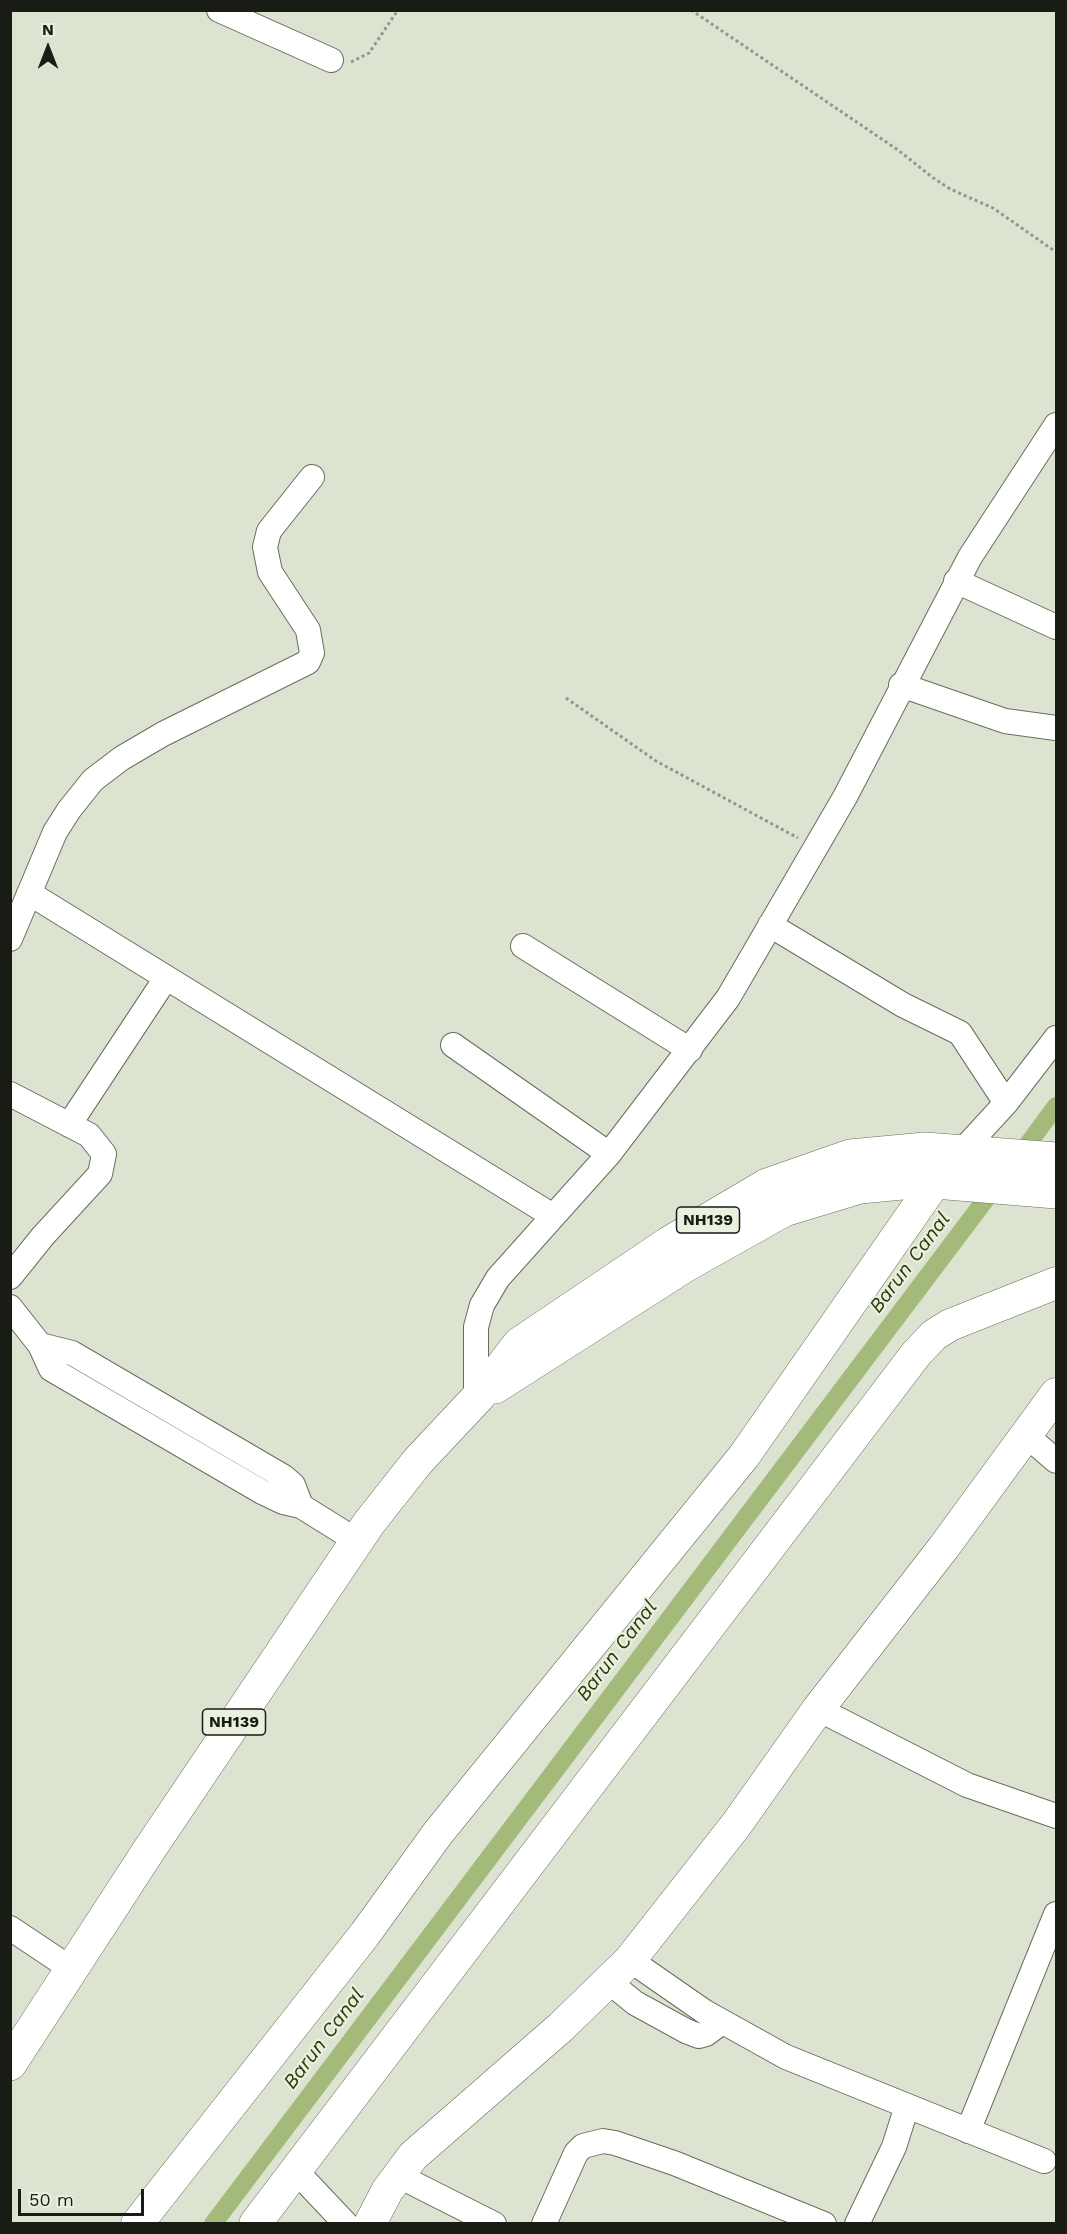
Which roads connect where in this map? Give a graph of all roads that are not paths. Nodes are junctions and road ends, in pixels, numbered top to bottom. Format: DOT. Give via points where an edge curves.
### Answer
graph roads {
  1 [pos="219,10"];
  2 [pos="332,60"];
  3 [pos="1056,425"];
  4 [pos="312,477"];
  5 [pos="956,581"];
  6 [pos="1056,627"];
  7 [pos="901,685"];
  8 [pos="1056,728"];
  9 [pos="29,893"];
  10 [pos="770,925"];
  11 [pos="10,939"];
  12 [pos="523,946"];
  13 [pos="166,978"];
  14 [pos="1056,1038"];
  15 [pos="453,1045"];
  16 [pos="690,1050"];
  17 [pos="10,1094"];
  18 [pos="1006,1103"];
  19 [pos="69,1125"];
  20 [pos="972,1152"];
  21 [pos="609,1154"];
  22 [pos="1051,1158"];
  23 [pos="948,1184"];
  24 [pos="1041,1191"];
  25 [pos="553,1216"];
  26 [pos="10,1277"];
  27 [pos="1056,1284"];
  28 [pos="10,1307"];
  29 [pos="1056,1394"];
  30 [pos="478,1397"];
  31 [pos="1026,1435"];
  32 [pos="1056,1461"];
  33 [pos="357,1541"];
  34 [pos="818,1709"];
  35 [pos="1056,1816"];
  36 [pos="1056,1914"];
  37 [pos="10,1929"];
  38 [pos="630,1959"];
  39 [pos="73,1970"];
  40 [pos="608,1981"];
  41 [pos="722,2022"];
  42 [pos="10,2064"];
  43 [pos="907,2106"];
  44 [pos="968,2130"];
  45 [pos="1044,2161"];
  46 [pos="295,2170"];
  47 [pos="398,2175"];
  48 [pos="137,2223"];
  49 [pos="255,2223"];
  50 [pos="346,2223"];
  51 [pos="370,2223"];
  52 [pos="494,2223"];
  53 [pos="544,2223"];
  54 [pos="824,2223"];
  55 [pos="858,2223"];
  1 -- 2 [label="street"];
  3 -- 5 [label="street"];
  4 -- 9 [label="street" via="269,531 265,547 270,572 308,630 312,652 308,662 163,734 106,768 69,810 43,857"];
  5 -- 6 [label="street"];
  5 -- 7 [label="street"];
  7 -- 8 [label="street" via="1005,721"];
  7 -- 10 [label="street" via="845,797"];
  9 -- 11 [label="street"];
  9 -- 13 [label="street"];
  10 -- 16 [label="street" via="728,998"];
  10 -- 18 [label="street" via="903,1005 960,1033"];
  12 -- 16 [label="street"];
  13 -- 19 [label="street"];
  13 -- 25 [label="street"];
  14 -- 18 [label="street"];
  15 -- 21 [label="street"];
  16 -- 21 [label="street"];
  17 -- 19 [label="street"];
  18 -- 20 [label="street"];
  19 -- 26 [label="street" via="99,1144 104,1154 100,1174"];
  20 -- 22 [label="highway, NH139"];
  20 -- 30 [label="highway, NH139" via="925,1149 850,1156 767,1185 669,1243 519,1344"];
  21 -- 25 [label="street"];
  23 -- 24 [label="highway, NH139"];
  23 -- 30 [label="highway, NH139" via="860,1186 784,1210 686,1265"];
  23 -- 48 [label="main road" via="744,1456 438,1833 365,1934"];
  25 -- 30 [label="street" via="498,1278 482,1305 476,1327"];
  27 -- 46 [label="main road" via="950,1324 916,1354"];
  28 -- 33 [label="street" via="40,1345 51,1369 262,1492 301,1506"];
  29 -- 31 [label="main road"];
  30 -- 33 [label="highway, NH139" via="418,1461"];
  31 -- 32 [label="street"];
  31 -- 34 [label="main road"];
  33 -- 39 [label="highway, NH139"];
  34 -- 35 [label="street" via="967,1785"];
  34 -- 38 [label="main road" via="736,1825"];
  36 -- 44 [label="street"];
  37 -- 39 [label="street"];
  38 -- 40 [label="main road"];
  38 -- 41 [label="street"];
  39 -- 42 [label="highway, NH139"];
  40 -- 41 [label="street" via="634,2003 699,2036"];
  40 -- 47 [label="main road" via="561,2027 437,2132"];
  41 -- 43 [label="street" via="819,2072"];
  43 -- 44 [label="street"];
  43 -- 55 [label="street" via="894,2147"];
  44 -- 45 [label="street"];
  46 -- 49 [label="main road"];
  46 -- 50 [label="street"];
  47 -- 51 [label="main road"];
  47 -- 52 [label="street"];
  53 -- 54 [label="street" via="576,2153 583,2146 603,2141 674,2163"];
}
